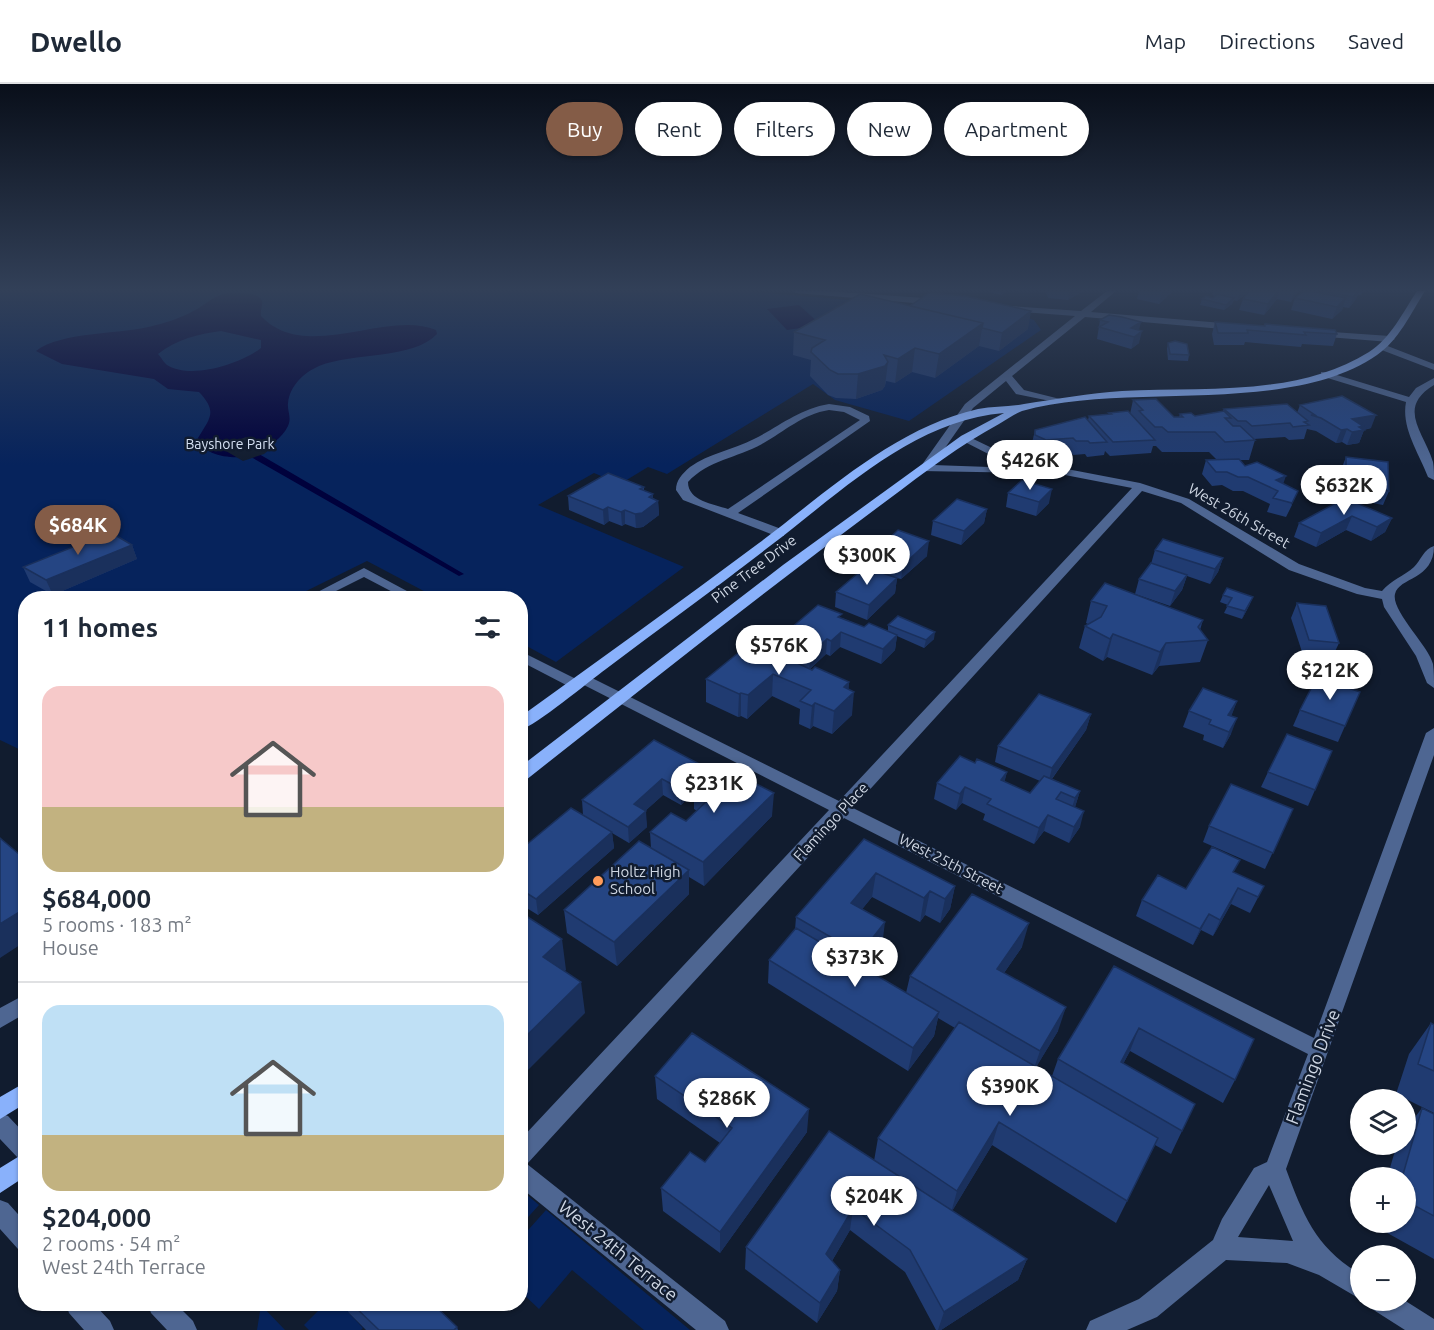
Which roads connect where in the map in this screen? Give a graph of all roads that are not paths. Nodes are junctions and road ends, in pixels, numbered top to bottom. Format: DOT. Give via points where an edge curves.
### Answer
graph roads {
  1 [pos="1041,349"];
  2 [pos="1379,349"];
  3 [pos="1388,349"];
  4 [pos="1434,367"];
  5 [pos="1324,374"];
  6 [pos="1007,377"];
  7 [pos="1434,381"];
  8 [pos="1409,400"];
  9 [pos="1056,401"];
  10 [pos="1021,408"];
  11 [pos="963,417"];
  12 [pos="965,438"];
  13 [pos="925,469"];
  14 [pos="1072,473"];
  15 [pos="1434,477"];
  16 [pos="1140,486"];
  17 [pos="729,514"];
  18 [pos="780,533"];
  19 [pos="1434,550"];
  20 [pos="327,591"];
  21 [pos="400,591"];
  22 [pos="1388,596"];
  23 [pos="528,659"];
  24 [pos="579,682"];
  25 [pos="1434,683"];
  26 [pos="620,698"];
  27 [pos="528,718"];
  28 [pos="1434,733"];
  29 [pos="528,770"];
  30 [pos="842,810"];
  31 [pos="18,1007"];
  32 [pos="0,1019"];
  33 [pos="1319,1050"];
  34 [pos="18,1097"];
  35 [pos="0,1109"];
  36 [pos="0,1123"];
  37 [pos="18,1142"];
  38 [pos="528,1147"];
  39 [pos="18,1168"];
  40 [pos="1275,1169"];
  41 [pos="528,1178"];
  42 [pos="0,1182"];
  43 [pos="0,1211"];
  44 [pos="18,1232"];
  45 [pos="1222,1248"];
  46 [pos="1325,1265"];
  47 [pos="1350,1281"];
  48 [pos="84,1311"];
  49 [pos="166,1311"];
  50 [pos="1399,1311"];
  51 [pos="101,1330"];
  52 [pos="184,1330"];
  53 [pos="716,1330"];
  54 [pos="1099,1330"];
  55 [pos="1428,1330"];
  1 -- 6 [label="street"];
  2 -- 5 [label="main road, Pine Tree Drive" via="1361,361"];
  3 -- 4 [label="street"];
  5 -- 8 [label="street"];
  5 -- 9 [label="main road, Pine Tree Drive" via="1238,389"];
  6 -- 9 [label="street" via="1020,392"];
  6 -- 11 [label="street" via="969,406"];
  7 -- 8 [label="street"];
  8 -- 15 [label="street" via="1410,424"];
  9 -- 10 [label="main road, Pine Tree Drive"];
  10 -- 11 [label="main road, Pine Tree Drive"];
  10 -- 12 [label="main road, Pine Tree Drive"];
  11 -- 13 [label="street"];
  11 -- 18 [label="main road, Pine Tree Drive" via="929,430 891,452"];
  12 -- 13 [label="main road, Pine Tree Drive"];
  12 -- 14 [label="street, West 26th Street" via="1006,460"];
  13 -- 14 [label="street, West 26th Street"];
  13 -- 26 [label="main road, Pine Tree Drive" via="788,568"];
  14 -- 16 [label="street, West 26th Street"];
  16 -- 22 [label="street, West 26th Street" via="1185,501 1294,567"];
  16 -- 30 [label="street, Flamingo Place"];
  17 -- 17 [label="street" via="865,421 865,418 834,409 806,411 743,449 699,464 682,482 682,490 687,498"];
  17 -- 18 [label="street"];
  18 -- 24 [label="main road, Pine Tree Drive"];
  19 -- 22 [label="street"];
  20 -- 21 [label="street" via="364,572"];
  22 -- 25 [label="street"];
  23 -- 24 [label="street, West 25th Street"];
  24 -- 26 [label="street, West 25th Street"];
  24 -- 27 [label="main road, Pine Tree Drive"];
  26 -- 29 [label="main road, Pine Tree Drive"];
  26 -- 30 [label="street, West 25th Street"];
  28 -- 33 [label="street, Flamingo Drive"];
  30 -- 33 [label="street, West 25th Street"];
  30 -- 38 [label="street, Flamingo Place"];
  31 -- 32 [label="street"];
  33 -- 40 [label="street, Flamingo Drive"];
  34 -- 35 [label="main road"];
  36 -- 37 [label="street"];
  39 -- 42 [label="main road"];
  40 -- 45 [label="street, Flamingo Drive" via="1262,1176 1230,1227"];
  40 -- 46 [label="street" via="1294,1222"];
  41 -- 53 [label="street, West 24th Terrace"];
  43 -- 44 [label="street"];
  45 -- 46 [label="street" via="1287,1251"];
  45 -- 54 [label="street, Flamingo Drive" via="1148,1308"];
  46 -- 47 [label="street"];
  48 -- 51 [label="street"];
  49 -- 52 [label="street"];
  50 -- 55 [label="street"];
}
